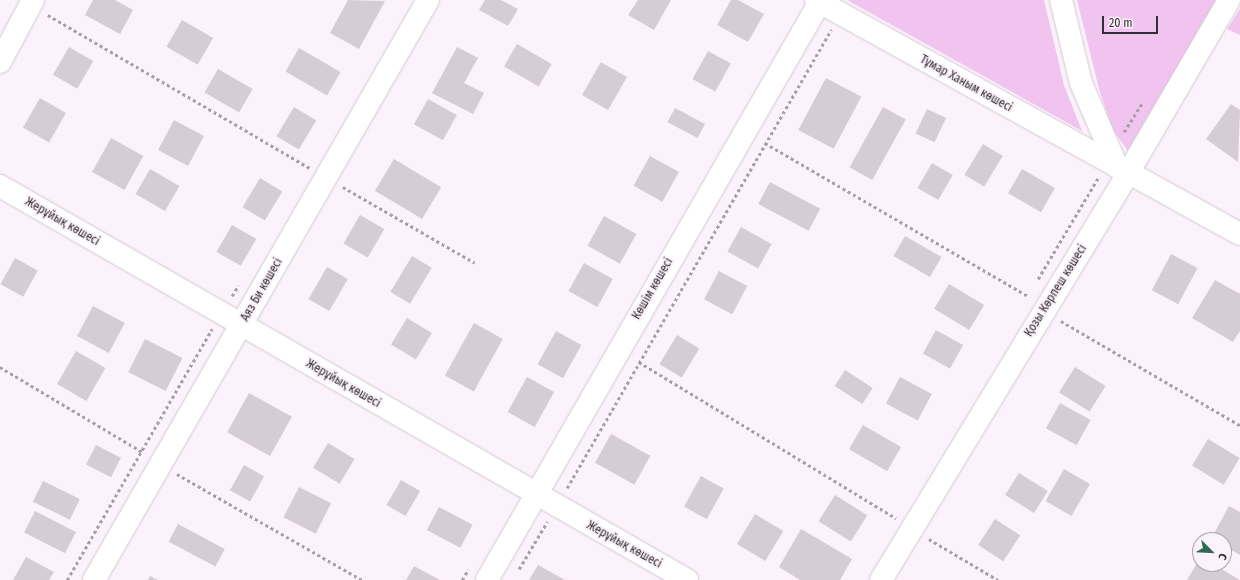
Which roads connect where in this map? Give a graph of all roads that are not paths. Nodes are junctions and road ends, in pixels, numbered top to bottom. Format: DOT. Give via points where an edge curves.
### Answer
graph roads {
  1 [pos="428,0"];
  2 [pos="1061,0"];
  3 [pos="1229,0"];
  4 [pos="819,1"];
  5 [pos="32,2"];
  6 [pos="0,62"];
  7 [pos="1122,170"];
  8 [pos="0,186"];
  9 [pos="1240,234"];
  10 [pos="241,325"];
  11 [pos="537,495"];
  12 [pos="94,580"];
  13 [pos="487,580"];
  14 [pos="687,580"];
  15 [pos="881,580"];
  1 -- 10 [label="street, Аяз Би көшесі"];
  2 -- 7 [label="street" via="1081,83"];
  3 -- 7 [label="street, Қозы Көрпеш көшесі"];
  4 -- 7 [label="street, Тұмар Ханым көшесі"];
  4 -- 11 [label="street, Көшім көшесі" via="618,348"];
  5 -- 6 [label="street"];
  7 -- 9 [label="street, Тұмар Ханым көшесі"];
  7 -- 15 [label="street, Қозы Көрпеш көшесі" via="1044,311"];
  8 -- 10 [label="street, Жерұйық көшесі"];
  10 -- 11 [label="street, Жерұйық көшесі"];
  10 -- 12 [label="street, Аяз Би көшесі"];
  11 -- 13 [label="street, Көшім көшесі"];
  11 -- 14 [label="street, Жерұйық көшесі"];
}
